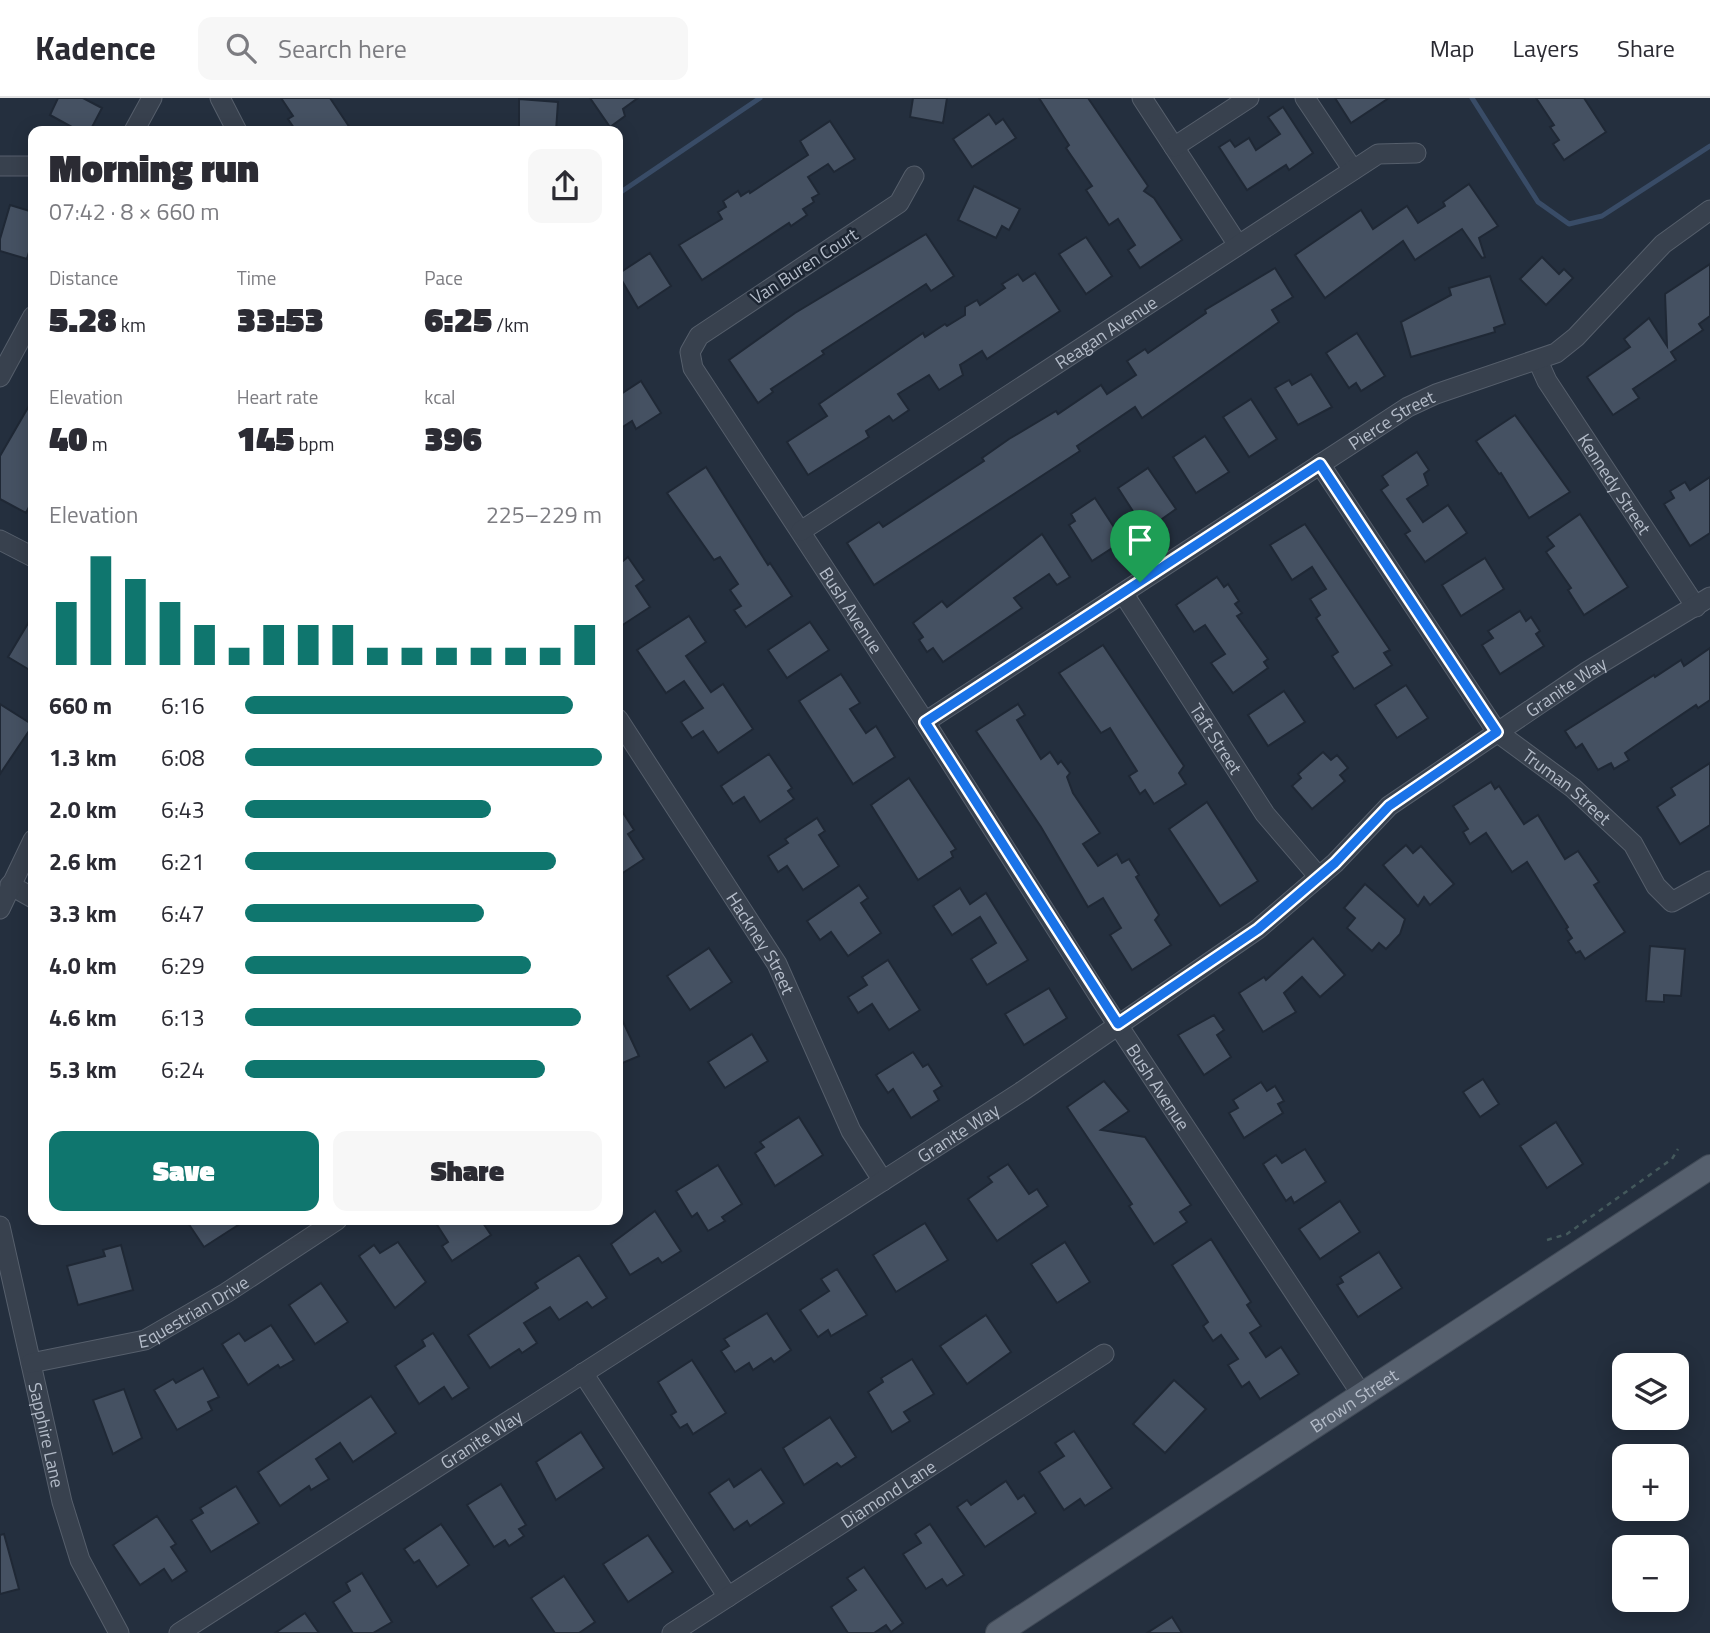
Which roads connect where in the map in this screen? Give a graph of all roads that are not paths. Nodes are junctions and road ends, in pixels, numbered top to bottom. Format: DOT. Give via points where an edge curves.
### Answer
graph roads {
  1 [pos="152,98"];
  2 [pos="220,98"];
  3 [pos="1142,98"];
  4 [pos="1249,98"];
  5 [pos="1305,98"];
  6 [pos="137,126"];
  7 [pos="234,126"];
  8 [pos="1174,147"];
  9 [pos="1416,153"];
  10 [pos="0,166"];
  11 [pos="28,166"];
  12 [pos="1353,170"];
  13 [pos="914,176"];
  14 [pos="1710,210"];
  15 [pos="1238,245"];
  16 [pos="28,325"];
  17 [pos="690,352"];
  18 [pos="1538,361"];
  19 [pos="0,377"];
  20 [pos="1320,464"];
  21 [pos="801,531"];
  22 [pos="0,540"];
  23 [pos="28,554"];
  24 [pos="1122,593"];
  25 [pos="1703,602"];
  26 [pos="925,722"];
  27 [pos="623,727"];
  28 [pos="1497,732"];
  29 [pos="28,850"];
  30 [pos="1319,877"];
  31 [pos="1710,881"];
  32 [pos="10,885"];
  33 [pos="28,895"];
  34 [pos="0,909"];
  35 [pos="1118,1024"];
  36 [pos="1710,1167"];
  37 [pos="883,1181"];
  38 [pos="304,1225"];
  39 [pos="330,1225"];
  40 [pos="0,1226"];
  41 [pos="312,1237"];
  42 [pos="1104,1354"];
  43 [pos="31,1363"];
  44 [pos="583,1373"];
  45 [pos="1362,1395"];
  46 [pos="728,1597"];
  47 [pos="119,1633"];
  48 [pos="179,1633"];
  49 [pos="673,1633"];
  50 [pos="998,1633"];
  1 -- 6 [label="street"];
  2 -- 7 [label="street"];
  3 -- 8 [label="street"];
  4 -- 8 [label="street"];
  5 -- 12 [label="street"];
  8 -- 15 [label="street"];
  9 -- 12 [label="street, Reagan Avenue" via="1378,154"];
  10 -- 11 [label="street"];
  12 -- 15 [label="street, Reagan Avenue"];
  13 -- 17 [label="street, Van Buren Court" via="899,203 699,336"];
  14 -- 18 [label="street, Pierce Street" via="1663,244 1576,337"];
  15 -- 21 [label="street, Reagan Avenue"];
  16 -- 19 [label="street"];
  17 -- 21 [label="street, Bush Avenue" via="693,368"];
  18 -- 20 [label="street, Pierce Street" via="1408,407"];
  18 -- 25 [label="street, Kennedy Street" via="1547,381"];
  20 -- 24 [label="street, Pierce Street"];
  20 -- 28 [label="street, Truman Street"];
  21 -- 26 [label="street, Bush Avenue"];
  22 -- 23 [label="street"];
  24 -- 26 [label="street, Pierce Street"];
  24 -- 30 [label="street, Taft Street" via="1265,814"];
  25 -- 28 [label="street, Granite Way"];
  26 -- 35 [label="street, Bush Avenue"];
  27 -- 37 [label="street, Hackney Street" via="777,964 851,1131"];
  28 -- 30 [label="street, Granite Way" via="1389,806"];
  28 -- 31 [label="street, Truman Street" via="1573,788 1633,844 1656,886 1672,902"];
  29 -- 32 [label="street"];
  30 -- 35 [label="street, Granite Way" via="1258,929"];
  32 -- 33 [label="street"];
  32 -- 34 [label="street"];
  35 -- 37 [label="street, Granite Way"];
  35 -- 45 [label="street, Bush Avenue"];
  36 -- 45 [label="main road, Brown Street"];
  37 -- 44 [label="street, Granite Way"];
  38 -- 41 [label="street"];
  39 -- 41 [label="street, Equestrian Drive"];
  40 -- 43 [label="street, Sapphire Lane"];
  41 -- 43 [label="street, Equestrian Drive" via="145,1340"];
  42 -- 46 [label="street, Diamond Lane"];
  43 -- 47 [label="street, Sapphire Lane" via="80,1560"];
  44 -- 46 [label="street"];
  44 -- 48 [label="street, Granite Way"];
  45 -- 50 [label="main road, Brown Street"];
  46 -- 49 [label="street, Diamond Lane"];
}
